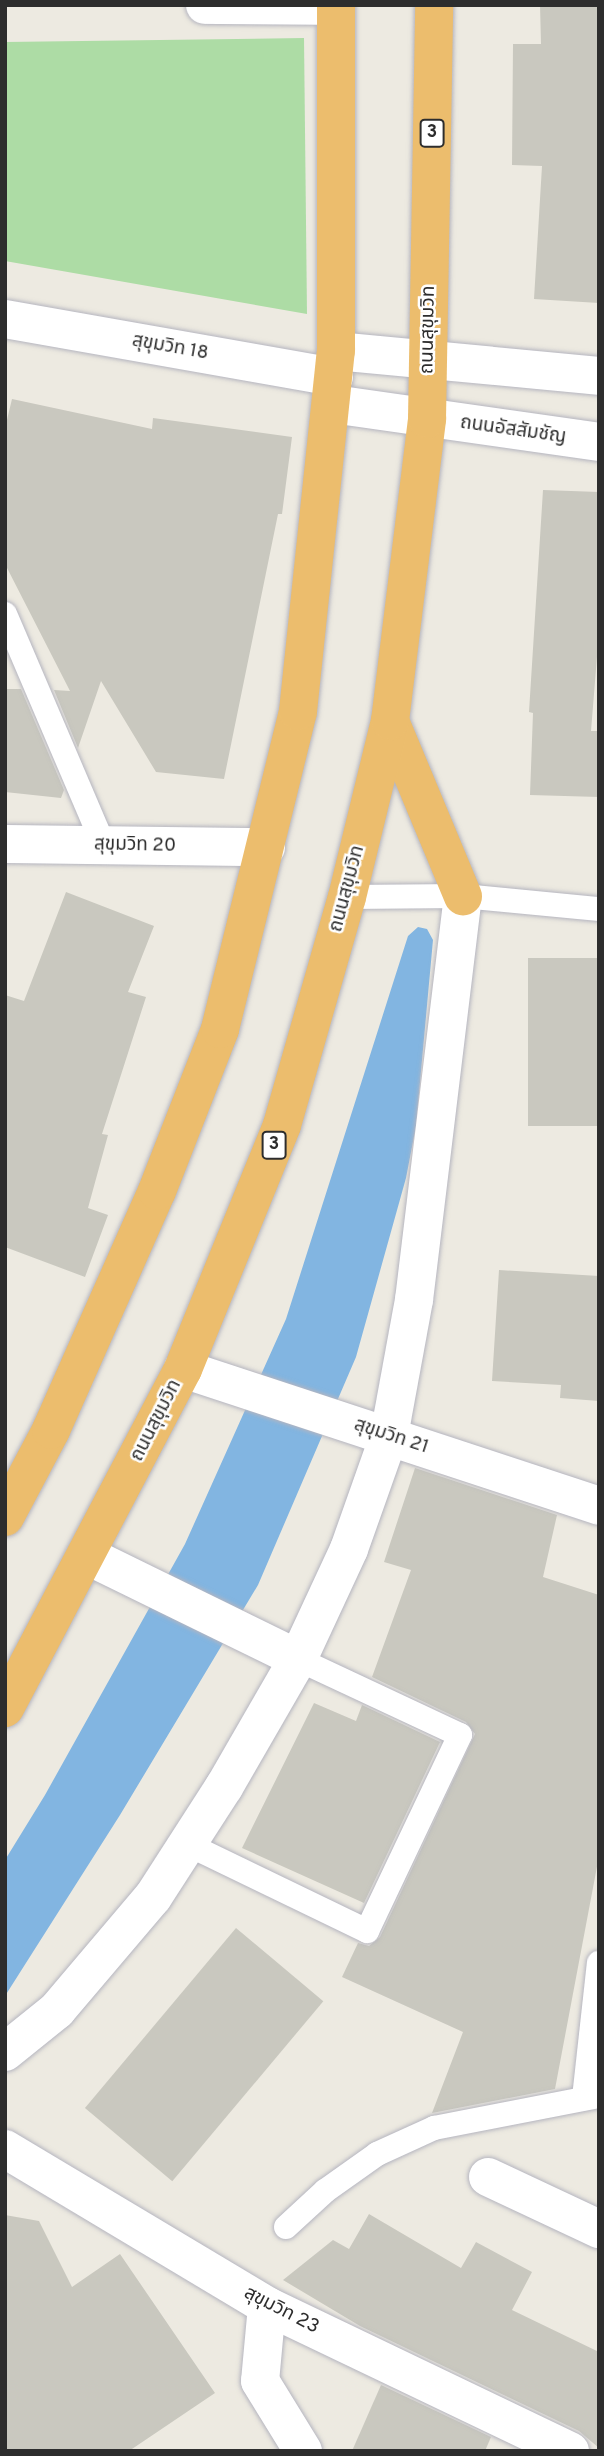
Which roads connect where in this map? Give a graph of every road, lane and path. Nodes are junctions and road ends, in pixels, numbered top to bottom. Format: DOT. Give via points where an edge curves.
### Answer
graph roads {
  1 [pos="205,5"];
  2 [pos="434,5"];
  3 [pos="336,6"];
  4 [pos="5,319"];
  5 [pos="429,360"];
  6 [pos="599,376"];
  7 [pos="334,377"];
  8 [pos="427,419"];
  9 [pos="599,442"];
  10 [pos="5,614"];
  11 [pos="390,721"];
  12 [pos="5,844"];
  13 [pos="104,846"];
  14 [pos="266,847"];
  15 [pos="463,896"];
  16 [pos="347,897"];
  17 [pos="599,909"];
  18 [pos="183,1369"];
  19 [pos="389,1436"];
  20 [pos="599,1506"];
  21 [pos="5,1517"];
  22 [pos="88,1556"];
  23 [pos="298,1659"];
  24 [pos="5,1709"];
  25 [pos="187,1844"];
  26 [pos="599,1963"];
  27 [pos="5,2052"];
  28 [pos="591,2097"];
  29 [pos="5,2149"];
  30 [pos="488,2177"];
  31 [pos="286,2227"];
  32 [pos="599,2229"];
  33 [pos="267,2306"];
  34 [pos="303,2451"];
  35 [pos="570,2451"];
  1 -- 3 [label="street"];
  2 -- 5 [label="highway, ถนนสุขุมวิท / 3"];
  3 -- 7 [label="highway"];
  4 -- 7 [label="street, สุขุมวิท 18"];
  5 -- 6 [label="street"];
  5 -- 7 [label="street"];
  5 -- 8 [label="highway, ถนนสุขุมวิท / 3"];
  7 -- 8 [label="street, ถนนอัสสัมชัญ"];
  7 -- 14 [label="highway" via="298,712"];
  8 -- 9 [label="street, ถนนอัสสัมชัญ"];
  8 -- 11 [label="highway, ถนนสุขุมวิท / 3"];
  10 -- 13 [label="lane"];
  11 -- 15 [label="highway"];
  11 -- 16 [label="highway, ถนนสุขุมวิท / 3"];
  12 -- 13 [label="street, สุขุมวิท 20"];
  13 -- 14 [label="street, สุขุมวิท 20"];
  14 -- 21 [label="highway" via="220,1029 152,1203 51,1430"];
  15 -- 16 [label="lane"];
  15 -- 17 [label="lane"];
  15 -- 19 [label="street" via="414,1300"];
  16 -- 18 [label="highway, ถนนสุขุมวิท / 3" via="282,1125"];
  18 -- 19 [label="street, สุขุมวิท 21"];
  18 -- 22 [label="highway, ถนนสุขุมวิท / 3"];
  19 -- 20 [label="street, สุขุมวิท 21"];
  19 -- 23 [label="street" via="349,1549"];
  22 -- 23 [label="street"];
  22 -- 24 [label="highway, ถนนสุขุมวิท / 3"];
  23 -- 25 [label="street"];
  23 -- 25 [label="lane" via="460,1735 367,1931"];
  25 -- 27 [label="street" via="153,1897 57,2010"];
  26 -- 28 [label="lane"];
  28 -- 31 [label="lane" via="434,2128 377,2154 325,2191"];
  29 -- 33 [label="street, สุขุมวิท 23"];
  30 -- 32 [label="street"];
  33 -- 34 [label="street" via="260,2381"];
  33 -- 35 [label="street, สุขุมวิท 23"];
}
